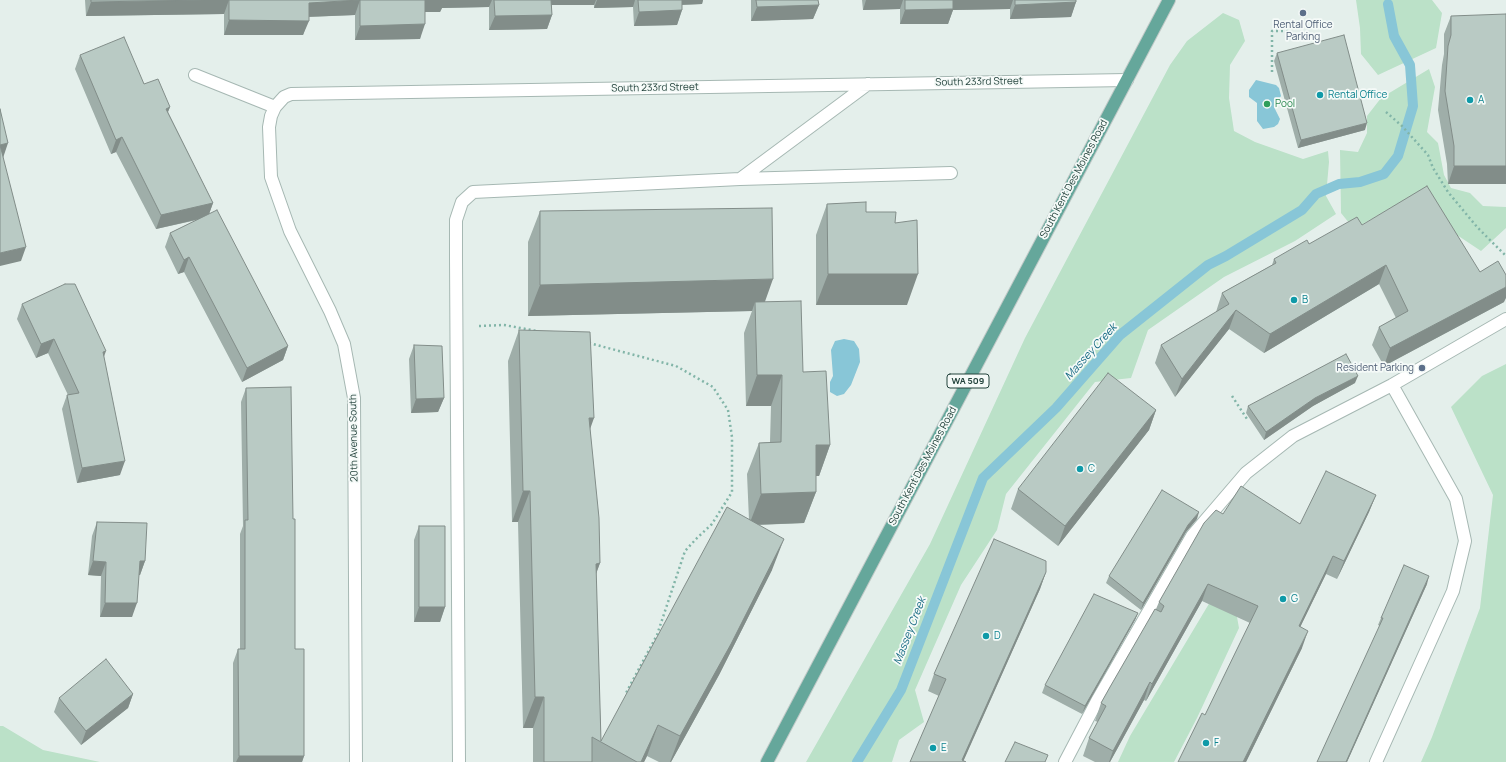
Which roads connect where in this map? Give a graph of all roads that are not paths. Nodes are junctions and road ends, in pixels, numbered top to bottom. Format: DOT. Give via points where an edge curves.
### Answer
graph roads {
  1 [pos="1169,0"];
  2 [pos="195,75"];
  3 [pos="1127,80"];
  4 [pos="868,84"];
  5 [pos="275,107"];
  6 [pos="951,173"];
  7 [pos="740,179"];
  8 [pos="1506,320"];
  9 [pos="1392,386"];
  10 [pos="356,762"];
  11 [pos="459,762"];
  12 [pos="768,762"];
  13 [pos="1065,762"];
  14 [pos="1376,762"];
  1 -- 3 [label="main road, South Kent Des Moines Road / WA 509"];
  2 -- 5 [label="street"];
  3 -- 4 [label="street, South 233rd Street"];
  3 -- 12 [label="main road, South Kent Des Moines Road / WA 509"];
  4 -- 5 [label="street, South 233rd Street" via="291,94 284,97"];
  4 -- 7 [label="street"];
  5 -- 10 [label="street, 20th Avenue South" via="269,127 271,178 290,231 344,344 354,398"];
  6 -- 7 [label="street"];
  7 -- 11 [label="street" via="473,192 462,202 456,220"];
  8 -- 9 [label="street"];
  9 -- 13 [label="street" via="1293,436 1246,473 1233,487 1192,536"];
  9 -- 14 [label="street" via="1456,499 1465,541 1453,591"];
}
